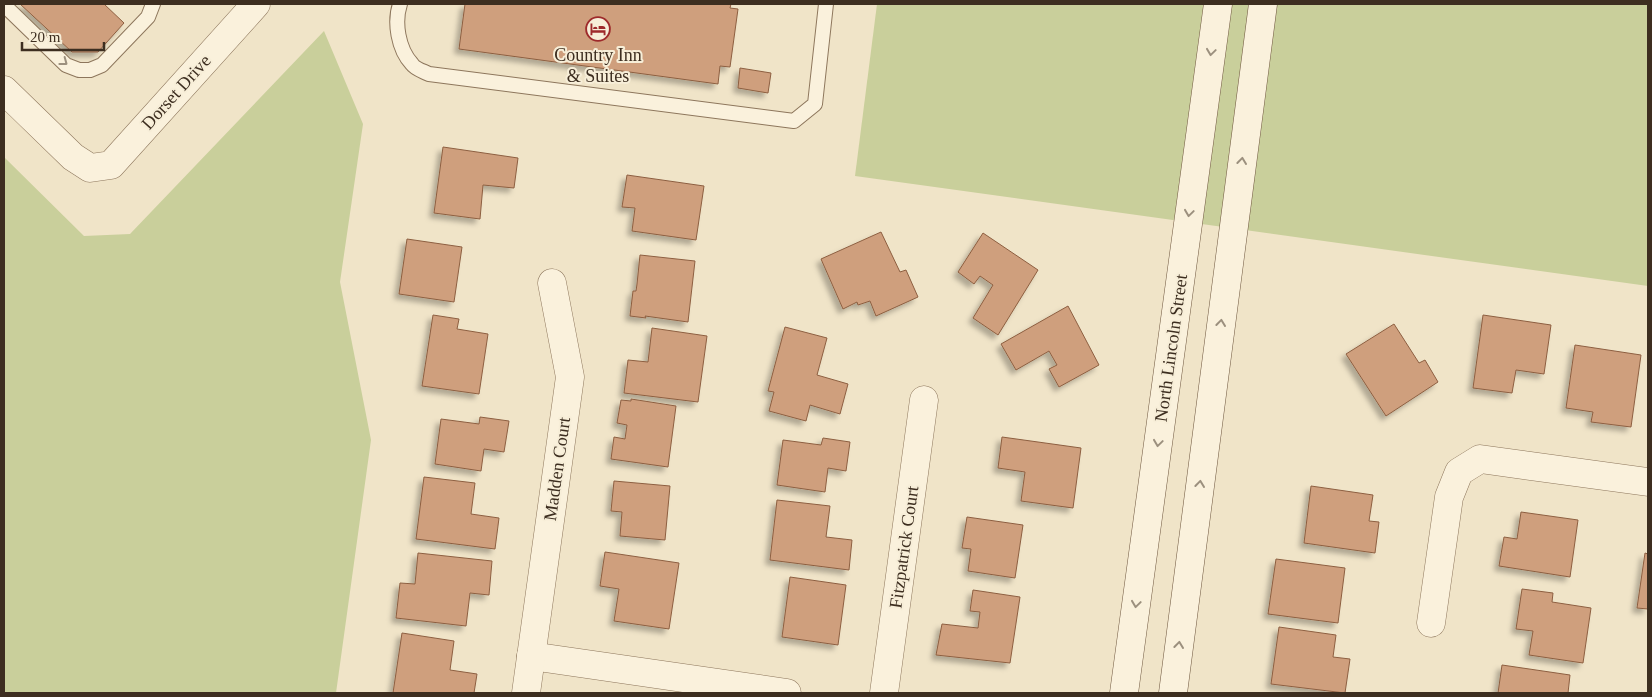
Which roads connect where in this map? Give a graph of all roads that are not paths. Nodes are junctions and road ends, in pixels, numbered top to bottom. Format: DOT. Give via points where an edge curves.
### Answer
graph roads {
  1 [pos="153,4"];
  2 [pos="256,4"];
  3 [pos="400,4"];
  4 [pos="826,4"];
  5 [pos="1218,4"];
  6 [pos="1263,4"];
  7 [pos="4,5"];
  8 [pos="4,90"];
  9 [pos="552,283"];
  10 [pos="924,400"];
  11 [pos="1648,482"];
  12 [pos="1431,623"];
  13 [pos="531,656"];
  14 [pos="526,693"];
  15 [pos="788,693"];
  16 [pos="884,693"];
  17 [pos="1124,693"];
  18 [pos="1173,693"];
  7 -- 1 [label="lane, one-way" via="66,65 90,70 102,65 148,17"];
  2 -- 8 [label="street, Dorset Drive" via="111,165 90,168 73,157"];
  3 -- 4 [label="lane" via="397,13 400,43 412,65 429,74 794,122 815,104"];
  5 -- 17 [label="street, North Lincoln Street, one-way"];
  18 -- 6 [label="street, one-way"];
  9 -- 13 [label="street, Madden Court" via="570,377"];
  10 -- 16 [label="street, Fitzpatrick Court"];
  11 -- 12 [label="street" via="1480,459 1459,472 1449,498"];
  13 -- 14 [label="street, Madden Court"];
  13 -- 15 [label="street"];
}
